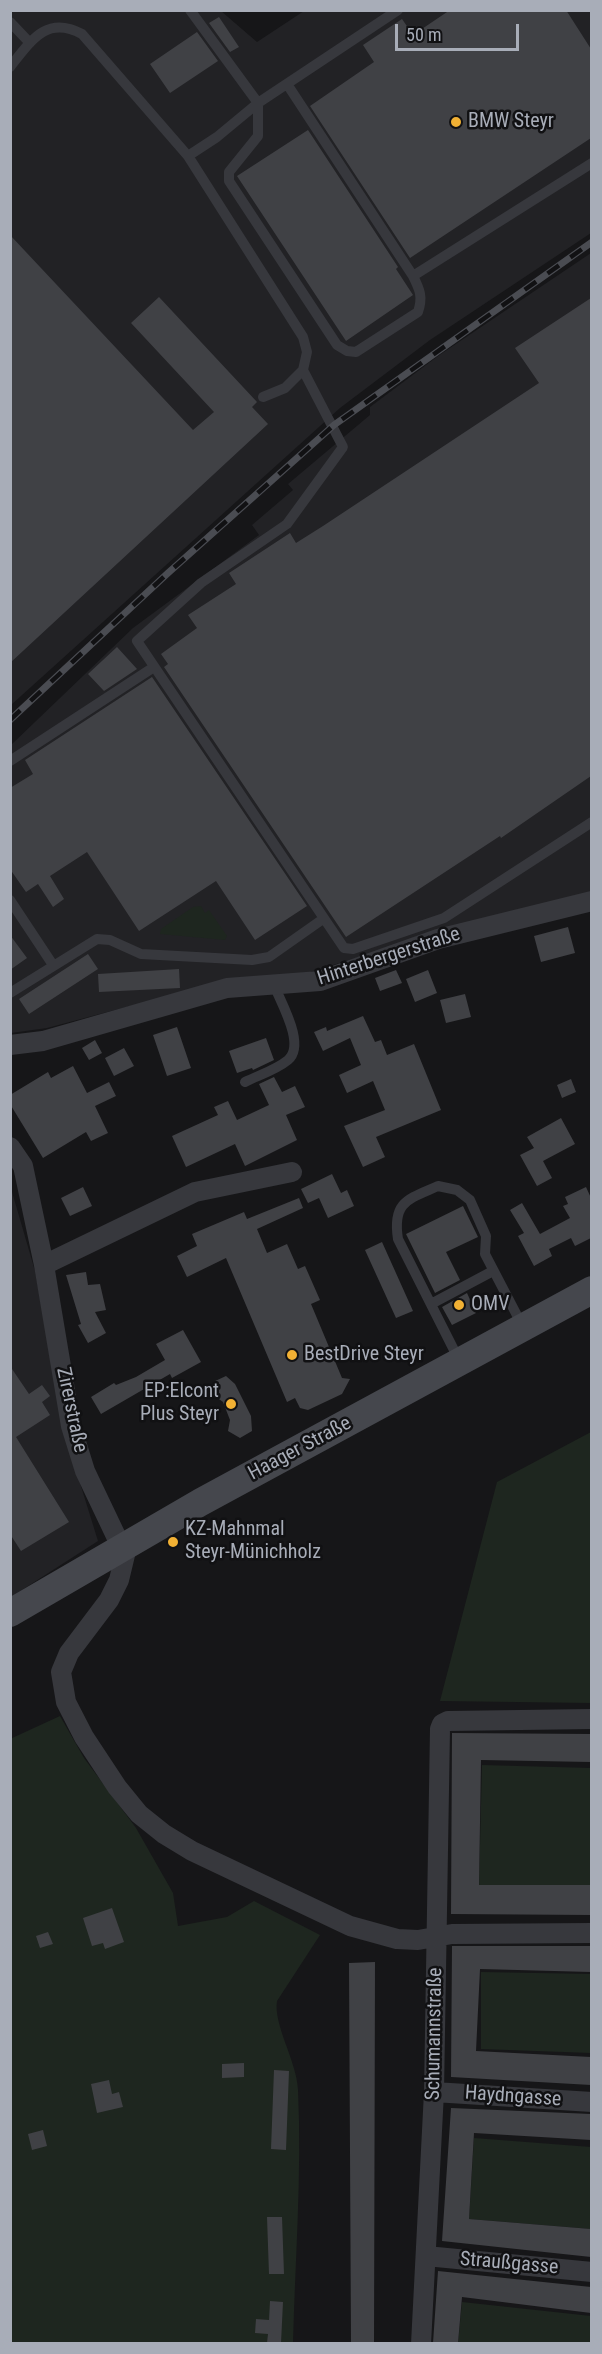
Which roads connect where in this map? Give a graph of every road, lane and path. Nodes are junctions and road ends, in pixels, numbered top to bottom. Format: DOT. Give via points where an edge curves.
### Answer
graph roads {
  1 [pos="190,10"];
  2 [pos="398,10"];
  3 [pos="10,22"];
  4 [pos="30,43"];
  5 [pos="10,67"];
  6 [pos="287,84"];
  7 [pos="258,103"];
  8 [pos="188,156"];
  9 [pos="591,163"];
  10 [pos="413,276"];
  11 [pos="303,370"];
  12 [pos="263,397"];
  13 [pos="154,667"];
  14 [pos="10,761"];
  15 [pos="591,822"];
  16 [pos="10,900"];
  17 [pos="591,901"];
  18 [pos="322,919"];
  19 [pos="53,965"];
  20 [pos="274,985"];
  21 [pos="10,993"];
  22 [pos="10,1045"];
  23 [pos="245,1082"];
  24 [pos="10,1147"];
  25 [pos="292,1172"];
  26 [pos="44,1265"];
  27 [pos="493,1271"];
  28 [pos="591,1290"];
  29 [pos="430,1304"];
  30 [pos="524,1328"];
  31 [pos="460,1363"];
  32 [pos="123,1547"];
  33 [pos="10,1613"];
  34 [pos="591,1719"];
  35 [pos="591,1933"];
  36 [pos="436,1937"];
  37 [pos="434,2092"];
  38 [pos="591,2102"];
  39 [pos="426,2256"];
  40 [pos="591,2272"];
  41 [pos="421,2343"];
  1 -- 7 [label="lane"];
  2 -- 6 [label="lane"];
  3 -- 4 [label="lane"];
  4 -- 5 [label="lane"];
  4 -- 8 [label="lane" via="56,26 82,34"];
  6 -- 7 [label="lane"];
  6 -- 10 [label="lane"];
  7 -- 8 [label="lane"];
  7 -- 10 [label="lane" via="258,136 229,172 229,181 338,345 356,352 418,312 421,291"];
  8 -- 11 [label="lane" via="303,337 307,352"];
  9 -- 10 [label="lane"];
  11 -- 12 [label="lane" via="285,388"];
  11 -- 13 [label="lane" via="343,447 287,524 201,583 137,641"];
  13 -- 14 [label="lane"];
  13 -- 18 [label="lane"];
  15 -- 18 [label="lane" via="431,924 349,950"];
  16 -- 19 [label="lane"];
  17 -- 20 [label="street, Hinterbergerstraße" via="438,939 320,981"];
  18 -- 19 [label="lane" via="263,959 141,954 101,938"];
  19 -- 21 [label="lane"];
  20 -- 22 [label="street, Hinterbergerstraße" via="227,988 43,1041"];
  20 -- 23 [label="lane" via="296,1044 294,1053"];
  24 -- 26 [label="street, Zirerstraße" via="23,1166"];
  25 -- 26 [label="street" via="189,1194"];
  26 -- 32 [label="street, Zirerstraße" via="71,1426 85,1471"];
  27 -- 29 [label="lane"];
  27 -- 29 [label="lane" via="485,1254 484,1231 463,1193 438,1186 404,1202 395,1224 398,1239"];
  27 -- 30 [label="lane"];
  28 -- 30 [label="main road, Haager Straße"];
  29 -- 31 [label="lane"];
  30 -- 31 [label="main road, Haager Straße"];
  31 -- 32 [label="main road, Haager Straße"];
  32 -- 33 [label="main road, Haager Straße"];
  32 -- 36 [label="street" via="125,1564 119,1580 109,1600 69,1653 61,1672 66,1702 84,1737 132,1805 164,1834 192,1851 350,1926 398,1939"];
  34 -- 36 [label="street, Schumannstraße" via="442,1724"];
  35 -- 36 [label="street"];
  36 -- 37 [label="street, Schumannstraße"];
  37 -- 38 [label="street, Haydngasse"];
  37 -- 39 [label="street, Schumannstraße"];
  39 -- 40 [label="street, Straußgasse"];
  39 -- 41 [label="street, Schumannstraße"];
}
